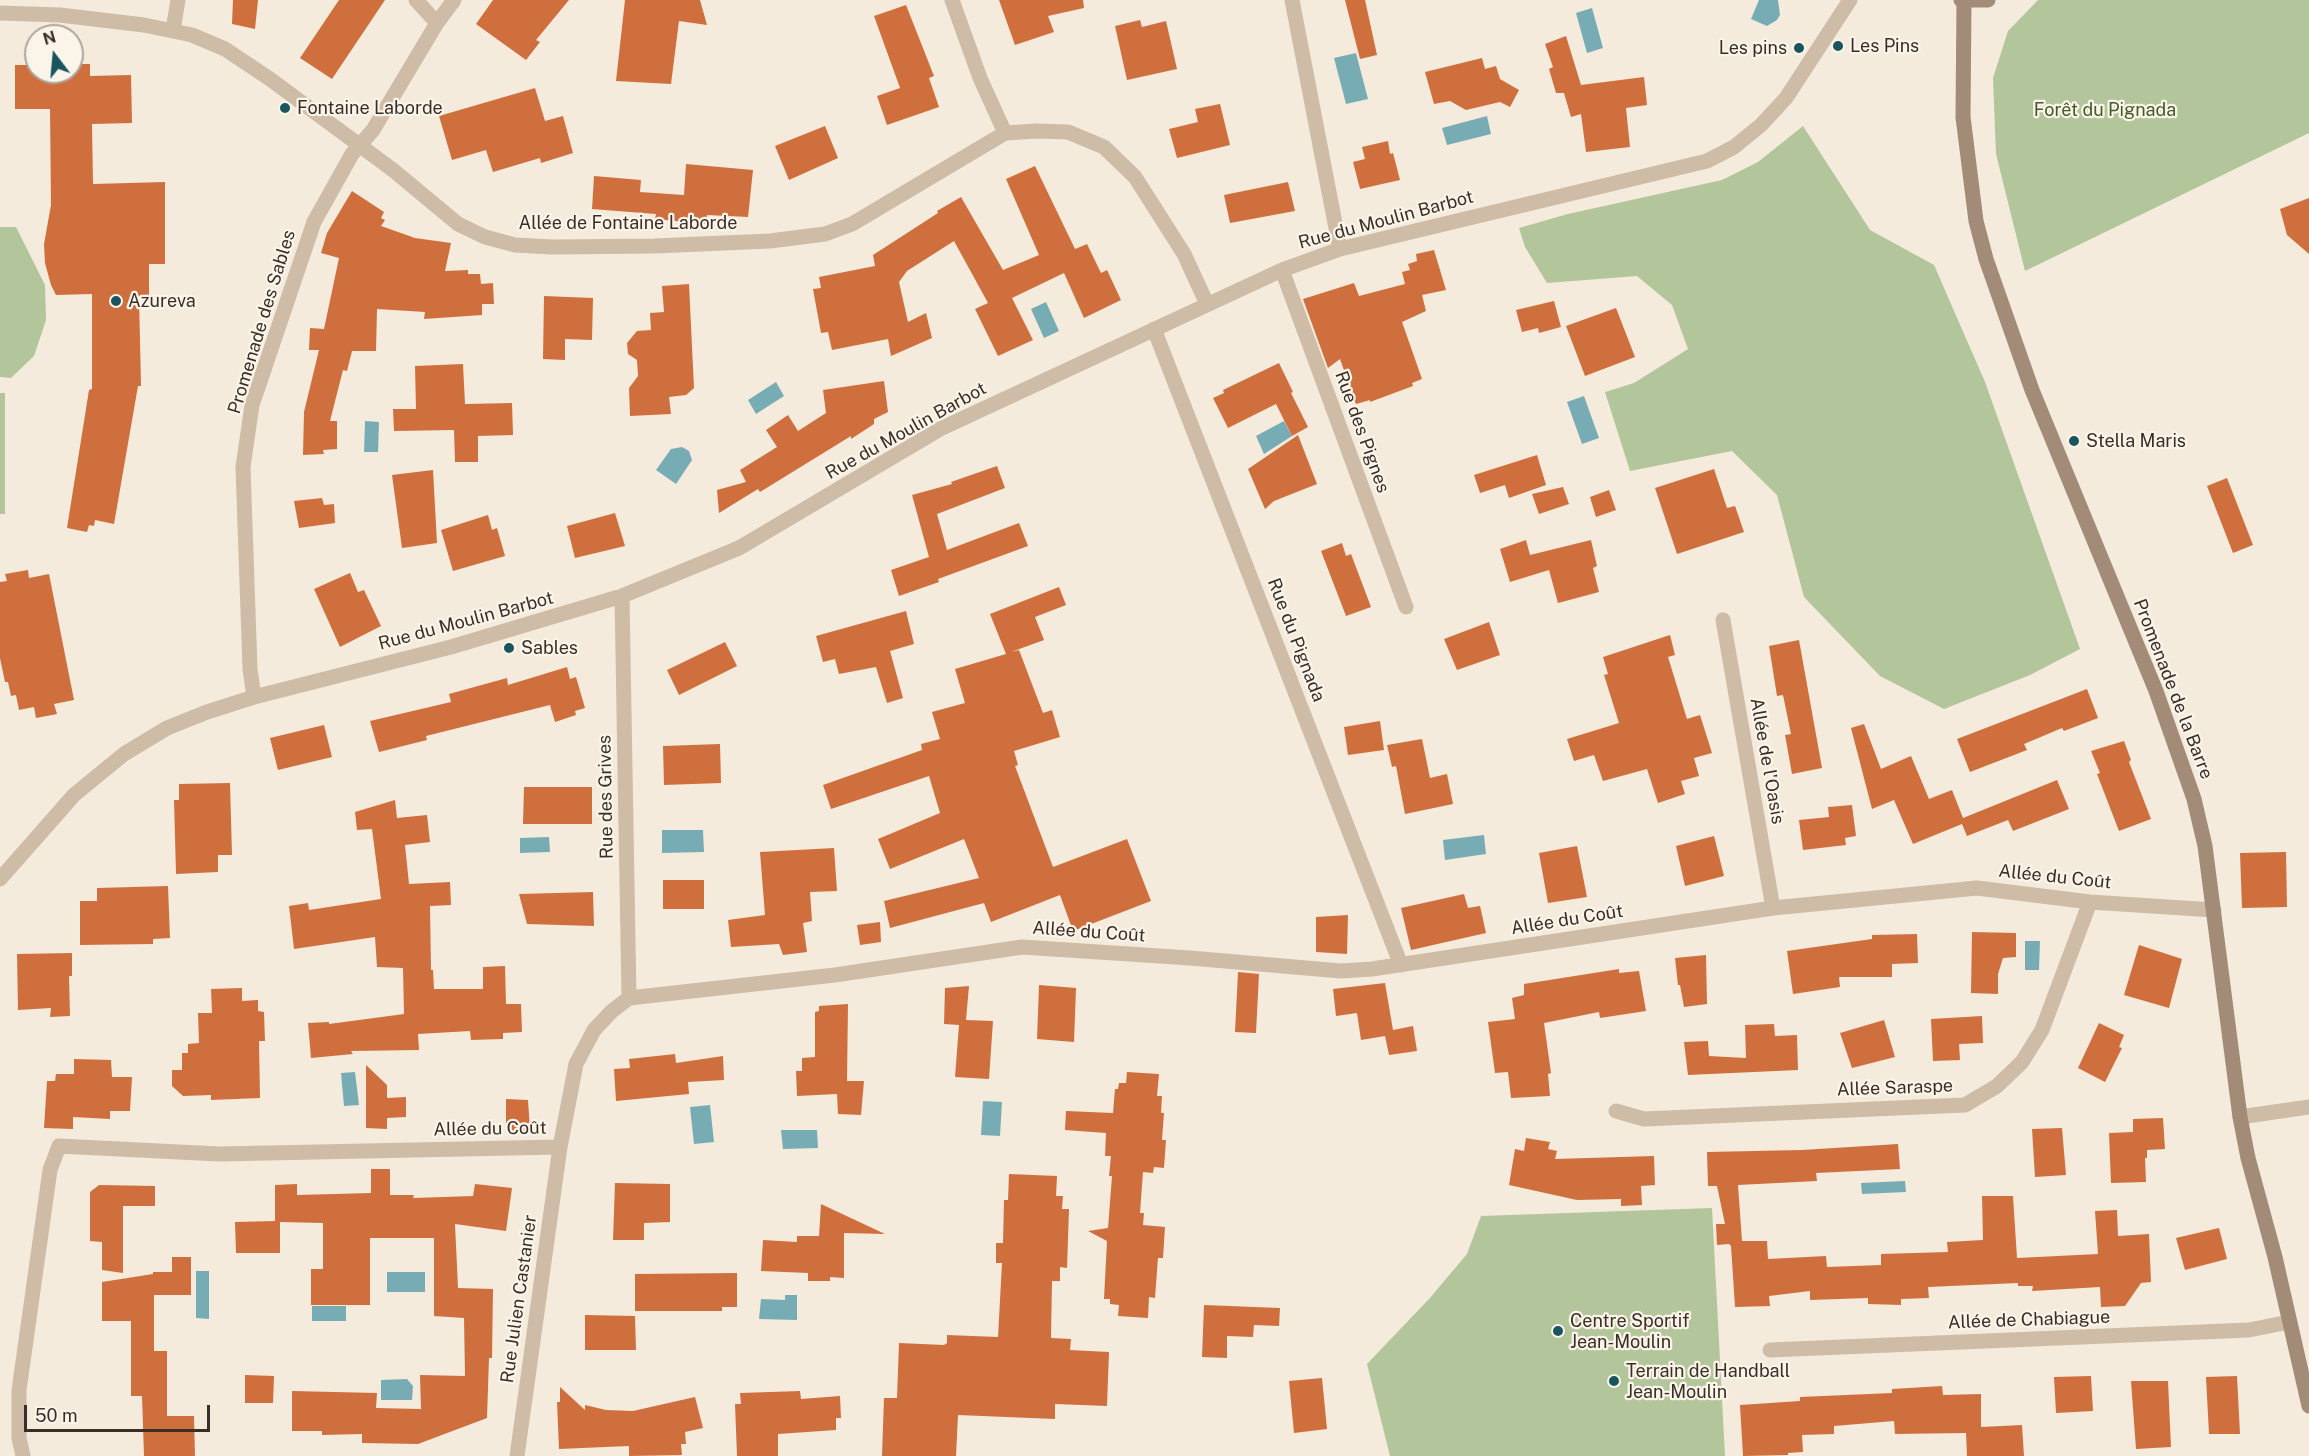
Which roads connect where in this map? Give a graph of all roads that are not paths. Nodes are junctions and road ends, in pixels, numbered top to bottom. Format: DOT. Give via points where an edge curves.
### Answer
graph roads {
  1 [pos="178,0"];
  2 [pos="416,0"];
  3 [pos="454,0"];
  4 [pos="952,0"];
  5 [pos="1292,0"];
  6 [pos="1850,0"];
  7 [pos="1988,0"];
  8 [pos="1963,1"];
  9 [pos="0,13"];
  10 [pos="437,23"];
  11 [pos="173,30"];
  12 [pos="1005,133"];
  13 [pos="360,145"];
  14 [pos="1340,249"];
  15 [pos="1282,270"];
  16 [pos="1207,304"];
  17 [pos="1154,329"];
  18 [pos="622,596"];
  19 [pos="1406,607"];
  20 [pos="1723,620"];
  21 [pos="254,697"];
  22 [pos="0,879"];
  23 [pos="2090,902"];
  24 [pos="1773,908"];
  25 [pos="2214,910"];
  26 [pos="1401,965"];
  27 [pos="629,998"];
  28 [pos="2309,1107"];
  29 [pos="1616,1111"];
  30 [pos="2240,1117"];
  31 [pos="560,1147"];
  32 [pos="2289,1322"];
  33 [pos="1770,1350"];
  34 [pos="2309,1406"];
  35 [pos="23,1456"];
  36 [pos="517,1456"];
  1 -- 11 [label="street"];
  2 -- 10 [label="street"];
  3 -- 10 [label="street, Promenade des Sables"];
  4 -- 12 [label="street"];
  5 -- 14 [label="street"];
  6 -- 14 [label="street, Rue du Moulin Barbot" via="1786,98 1734,147 1707,161"];
  7 -- 8 [label="main road"];
  8 -- 25 [label="main road, Promenade de la Barre" via="1963,117 1976,221 1986,259 2032,390 2186,772 2205,846"];
  9 -- 11 [label="street, Allée de Fontaine Laborde" via="60,15"];
  10 -- 13 [label="street, Promenade des Sables" via="374,130"];
  11 -- 13 [label="street, Allée de Fontaine Laborde" via="225,49"];
  12 -- 13 [label="street, Allée de Fontaine Laborde" via="852,224 825,234 770,241 654,246 515,245 485,237 458,224"];
  12 -- 16 [label="street, Allée de Fontaine Laborde" via="1068,132 1104,147 1136,177 1184,254"];
  13 -- 21 [label="street, Promenade des Sables" via="314,222 252,405 243,467"];
  14 -- 15 [label="street, Rue du Moulin Barbot"];
  15 -- 16 [label="street, Rue du Moulin Barbot"];
  15 -- 19 [label="street, Rue des Pignes"];
  16 -- 17 [label="street, Rue du Moulin Barbot"];
  17 -- 18 [label="street, Rue du Moulin Barbot" via="940,429 739,548"];
  17 -- 26 [label="street, Rue du Pignada"];
  18 -- 21 [label="street, Rue du Moulin Barbot" via="451,647"];
  18 -- 27 [label="street, Rue des Grives"];
  20 -- 24 [label="street, Allée de l'Oasis"];
  21 -- 22 [label="street, Rue du Moulin Barbot" via="167,728 123,754 74,795"];
  23 -- 24 [label="street, Allée du Coût" via="1977,888"];
  23 -- 25 [label="street, Allée du Coût"];
  23 -- 29 [label="street, Allée Saraspe" via="2042,1030 2022,1062 1997,1086 1965,1105 1644,1119"];
  24 -- 26 [label="street, Allée du Coût"];
  25 -- 30 [label="main road, Promenade de la Barre"];
  26 -- 27 [label="street, Allée du Coût" via="1341,972 1022,947 835,975"];
  27 -- 31 [label="street, Allée du Coût" via="594,1030 576,1064"];
  28 -- 30 [label="street"];
  30 -- 32 [label="main road, Promenade de la Barre"];
  31 -- 35 [label="street, Allée du Coût" via="219,1154 59,1146 50,1170 19,1390"];
  31 -- 36 [label="street, Rue Julien Castanier"];
  32 -- 33 [label="street, Allée de Chabiague" via="2249,1330"];
  32 -- 34 [label="main road, Promenade de la Barre"];
}
